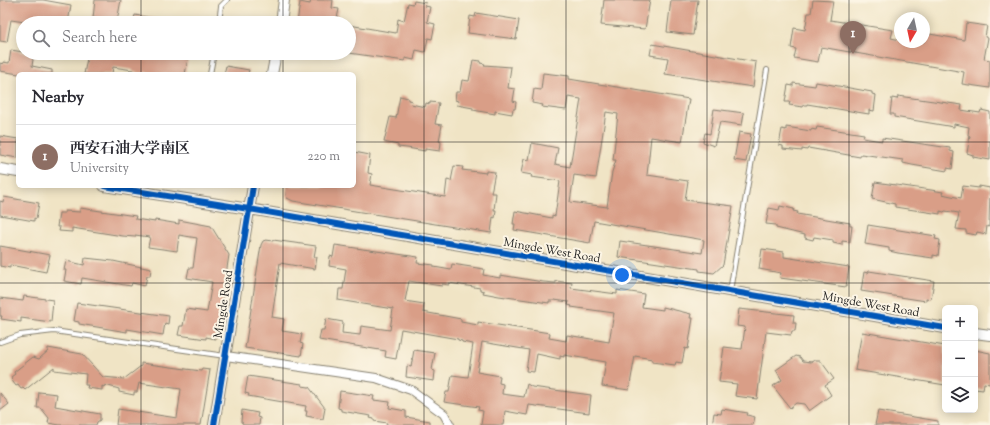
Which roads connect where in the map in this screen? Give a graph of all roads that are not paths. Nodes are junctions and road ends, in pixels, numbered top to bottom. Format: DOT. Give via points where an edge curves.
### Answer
graph roads {
  1 [pos="227,0"];
  2 [pos="284,0"];
  3 [pos="220,16"];
  4 [pos="282,16"];
  5 [pos="213,60"];
  6 [pos="275,60"];
  7 [pos="767,70"];
  8 [pos="210,72"];
  9 [pos="272,72"];
  10 [pos="0,169"];
  11 [pos="16,172"];
  12 [pos="117,188"];
  13 [pos="253,188"];
  14 [pos="249,209"];
  15 [pos="730,292"];
  16 [pos="942,327"];
  17 [pos="978,333"];
  18 [pos="990,335"];
  19 [pos="0,342"];
  20 [pos="226,356"];
  21 [pos="214,425"];
  22 [pos="450,425"];
  1 -- 3 [label="lane" via="221,6"];
  2 -- 4 [label="street"];
  5 -- 8 [label="lane"];
  6 -- 9 [label="street"];
  7 -- 15 [label="lane"];
  10 -- 11 [label="street"];
  12 -- 14 [label="street, Mingde West Road"];
  13 -- 14 [label="street, Mingde Road"];
  14 -- 15 [label="street, Mingde West Road"];
  14 -- 20 [label="street, Mingde Road"];
  15 -- 16 [label="street, Mingde West Road"];
  17 -- 18 [label="street"];
  19 -- 20 [label="lane" via="20,335 54,331"];
  20 -- 21 [label="street, Mingde Road"];
  20 -- 22 [label="street" via="376,378 411,390 444,414"];
}
